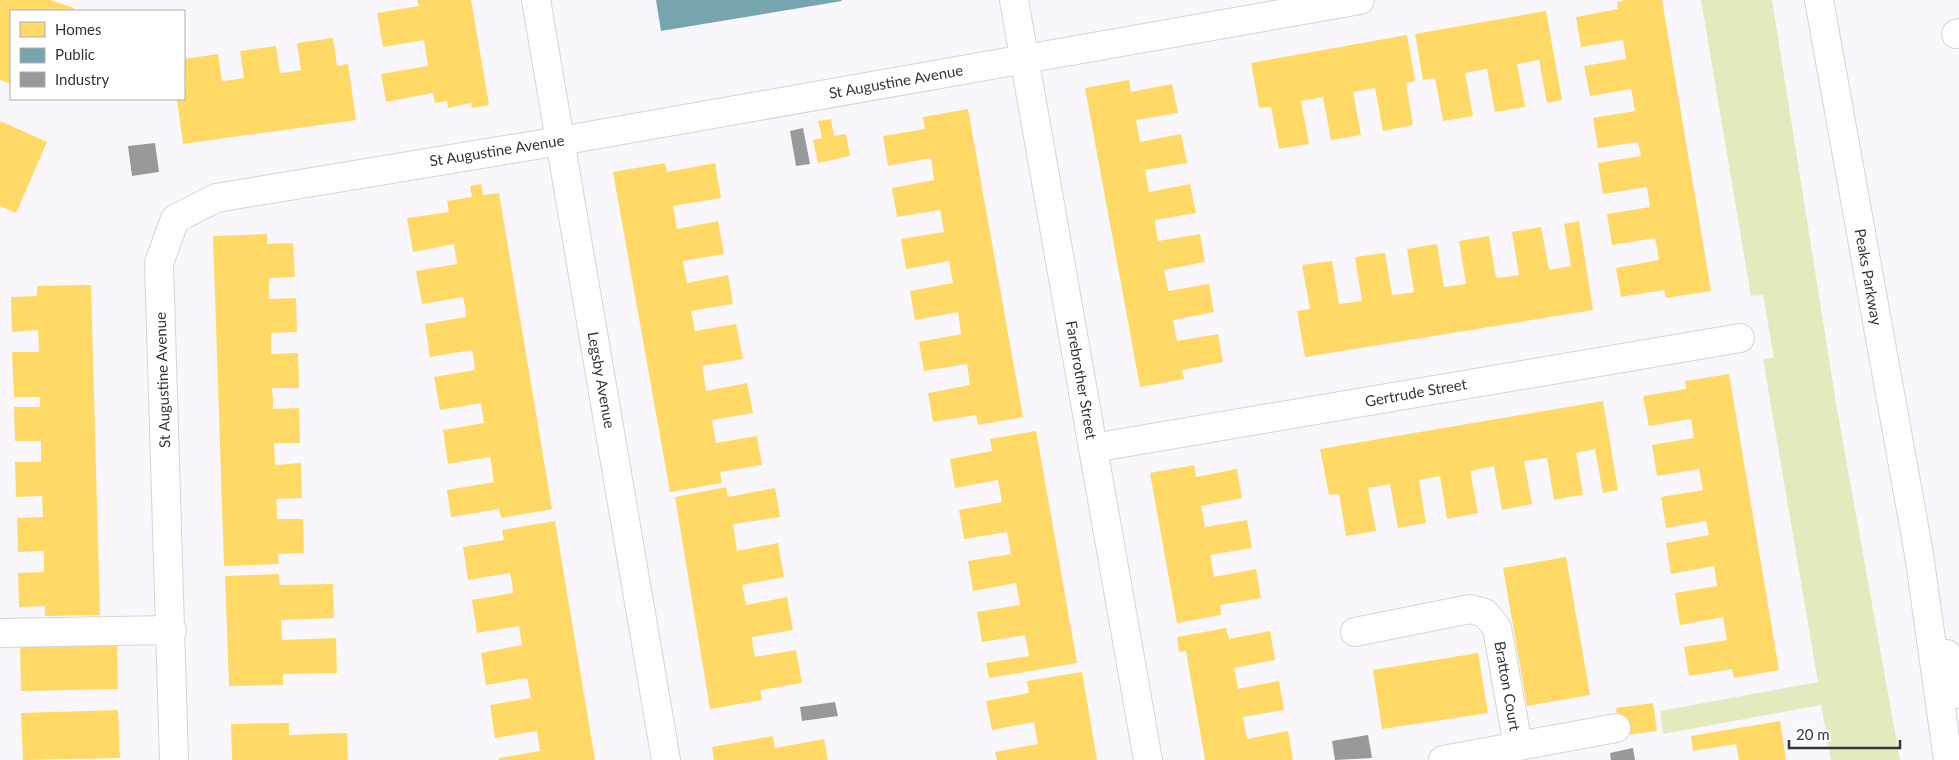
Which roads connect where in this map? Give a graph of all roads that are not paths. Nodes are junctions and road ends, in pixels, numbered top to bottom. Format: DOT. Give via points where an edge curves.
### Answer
graph roads {
  1 [pos="536,0"];
  2 [pos="1014,0"];
  3 [pos="1360,0"];
  4 [pos="1819,0"];
  5 [pos="1024,58"];
  6 [pos="560,141"];
  7 [pos="1740,338"];
  8 [pos="1093,448"];
  9 [pos="1919,554"];
  10 [pos="172,630"];
  11 [pos="1355,632"];
  12 [pos="0,633"];
  13 [pos="1959,694"];
  14 [pos="1616,728"];
  15 [pos="1518,746"];
  16 [pos="174,760"];
  17 [pos="666,760"];
  18 [pos="1148,760"];
  19 [pos="1443,760"];
  20 [pos="1948,760"];
  1 -- 6 [label="main road, Legsby Avenue"];
  2 -- 5 [label="main road, Farebrother Street"];
  3 -- 5 [label="main road, St Augustine Avenue"];
  4 -- 9 [label="main road, Peaks Parkway"];
  5 -- 6 [label="main road, St Augustine Avenue"];
  5 -- 8 [label="main road, Farebrother Street"];
  6 -- 10 [label="main road, St Augustine Avenue" via="216,198 175,219 159,264"];
  6 -- 17 [label="main road, Legsby Avenue"];
  7 -- 8 [label="main road, Gertrude Street"];
  8 -- 18 [label="main road, Farebrother Street"];
  9 -- 13 [label="main road, Peaks Parkway"];
  9 -- 20 [label="main road, Peaks Parkway"];
  10 -- 12 [label="main road"];
  10 -- 16 [label="main road, St Augustine Avenue"];
  11 -- 15 [label="main road, Bratton Court" via="1470,609 1485,613 1497,628"];
  14 -- 15 [label="main road"];
  15 -- 19 [label="main road"];
}
